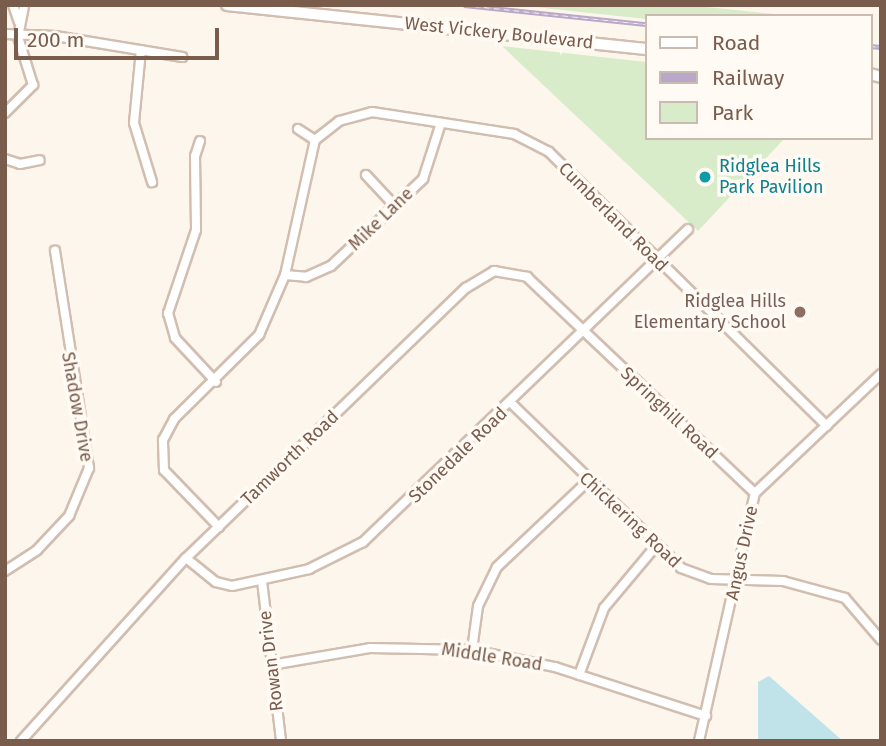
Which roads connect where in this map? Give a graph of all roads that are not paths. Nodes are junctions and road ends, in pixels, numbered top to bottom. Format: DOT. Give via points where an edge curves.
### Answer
graph roads {
  1 [pos="13,5"];
  2 [pos="24,5"];
  3 [pos="227,5"];
  4 [pos="20,25"];
  5 [pos="5,34"];
  6 [pos="18,37"];
  7 [pos="644,49"];
  8 [pos="141,50"];
  9 [pos="182,57"];
  10 [pos="5,113"];
  11 [pos="441,123"];
  12 [pos="298,129"];
  13 [pos="315,140"];
  14 [pos="200,141"];
  15 [pos="5,159"];
  16 [pos="40,160"];
  17 [pos="366,175"];
  18 [pos="152,182"];
  19 [pos="395,206"];
  20 [pos="688,229"];
  21 [pos="55,251"];
  22 [pos="656,261"];
  23 [pos="285,275"];
  24 [pos="584,331"];
  25 [pos="881,374"];
  26 [pos="216,382"];
  27 [pos="511,403"];
  28 [pos="827,426"];
  29 [pos="587,482"];
  30 [pos="755,493"];
  31 [pos="219,527"];
  32 [pos="655,547"];
  33 [pos="186,558"];
  34 [pos="5,571"];
  35 [pos="262,581"];
  36 [pos="735,582"];
  37 [pos="881,640"];
  38 [pos="472,650"];
  39 [pos="271,664"];
  40 [pos="579,675"];
  41 [pos="706,716"];
  42 [pos="21,741"];
  43 [pos="281,741"];
  44 [pos="699,741"];
  1 -- 4 [label="street"];
  2 -- 4 [label="street"];
  3 -- 7 [label="main road, West Vickery Boulevard"];
  4 -- 6 [label="street"];
  5 -- 6 [label="street"];
  6 -- 8 [label="street" via="55,36"];
  6 -- 10 [label="street" via="33,85"];
  8 -- 9 [label="street"];
  8 -- 18 [label="street" via="134,114"];
  11 -- 13 [label="street, Cumberland Road" via="409,114 372,112 339,121"];
  11 -- 19 [label="street, Mike Lane" via="427,173"];
  11 -- 22 [label="street, Cumberland Road" via="514,134 549,152"];
  12 -- 13 [label="street"];
  13 -- 23 [label="street"];
  14 -- 26 [label="street" via="195,156 196,230 168,313 175,338"];
  15 -- 16 [label="street" via="20,164"];
  17 -- 19 [label="street"];
  19 -- 23 [label="street, Mike Lane" via="331,266 306,277"];
  20 -- 22 [label="street, Stonedale Road"];
  21 -- 34 [label="street, Shadow Drive" via="89,468 69,516 37,550"];
  22 -- 24 [label="street, Stonedale Road"];
  22 -- 28 [label="street, Cumberland Road"];
  23 -- 26 [label="street" via="259,335"];
  24 -- 27 [label="street, Stonedale Road"];
  24 -- 30 [label="street, Springhill Road"];
  24 -- 31 [label="street, Tamworth Road" via="527,277 512,270 486,274"];
  25 -- 28 [label="street, Angus Drive"];
  26 -- 31 [label="street" via="174,419 160,455 164,470"];
  27 -- 29 [label="street, Chickering Road"];
  27 -- 35 [label="street, Stonedale Road" via="377,531 332,559"];
  28 -- 30 [label="street, Angus Drive"];
  29 -- 32 [label="street, Chickering Road"];
  29 -- 38 [label="street" via="497,567 478,606"];
  30 -- 36 [label="street, Angus Drive"];
  31 -- 33 [label="street, Tamworth Road"];
  32 -- 36 [label="street, Chickering Road" via="687,571"];
  32 -- 40 [label="street" via="604,608"];
  33 -- 35 [label="street, Stonedale Road" via="216,582 232,586"];
  33 -- 42 [label="street, Tamworth Road"];
  35 -- 39 [label="street, Rowan Drive"];
  36 -- 37 [label="street, Chickering Road" via="783,581 845,598"];
  36 -- 41 [label="street, Angus Drive"];
  38 -- 39 [label="street, Middle Road" via="370,648"];
  38 -- 40 [label="street, Middle Road"];
  39 -- 43 [label="street, Rowan Drive"];
  40 -- 41 [label="street, Middle Road"];
  41 -- 44 [label="street, Angus Drive"];
}
